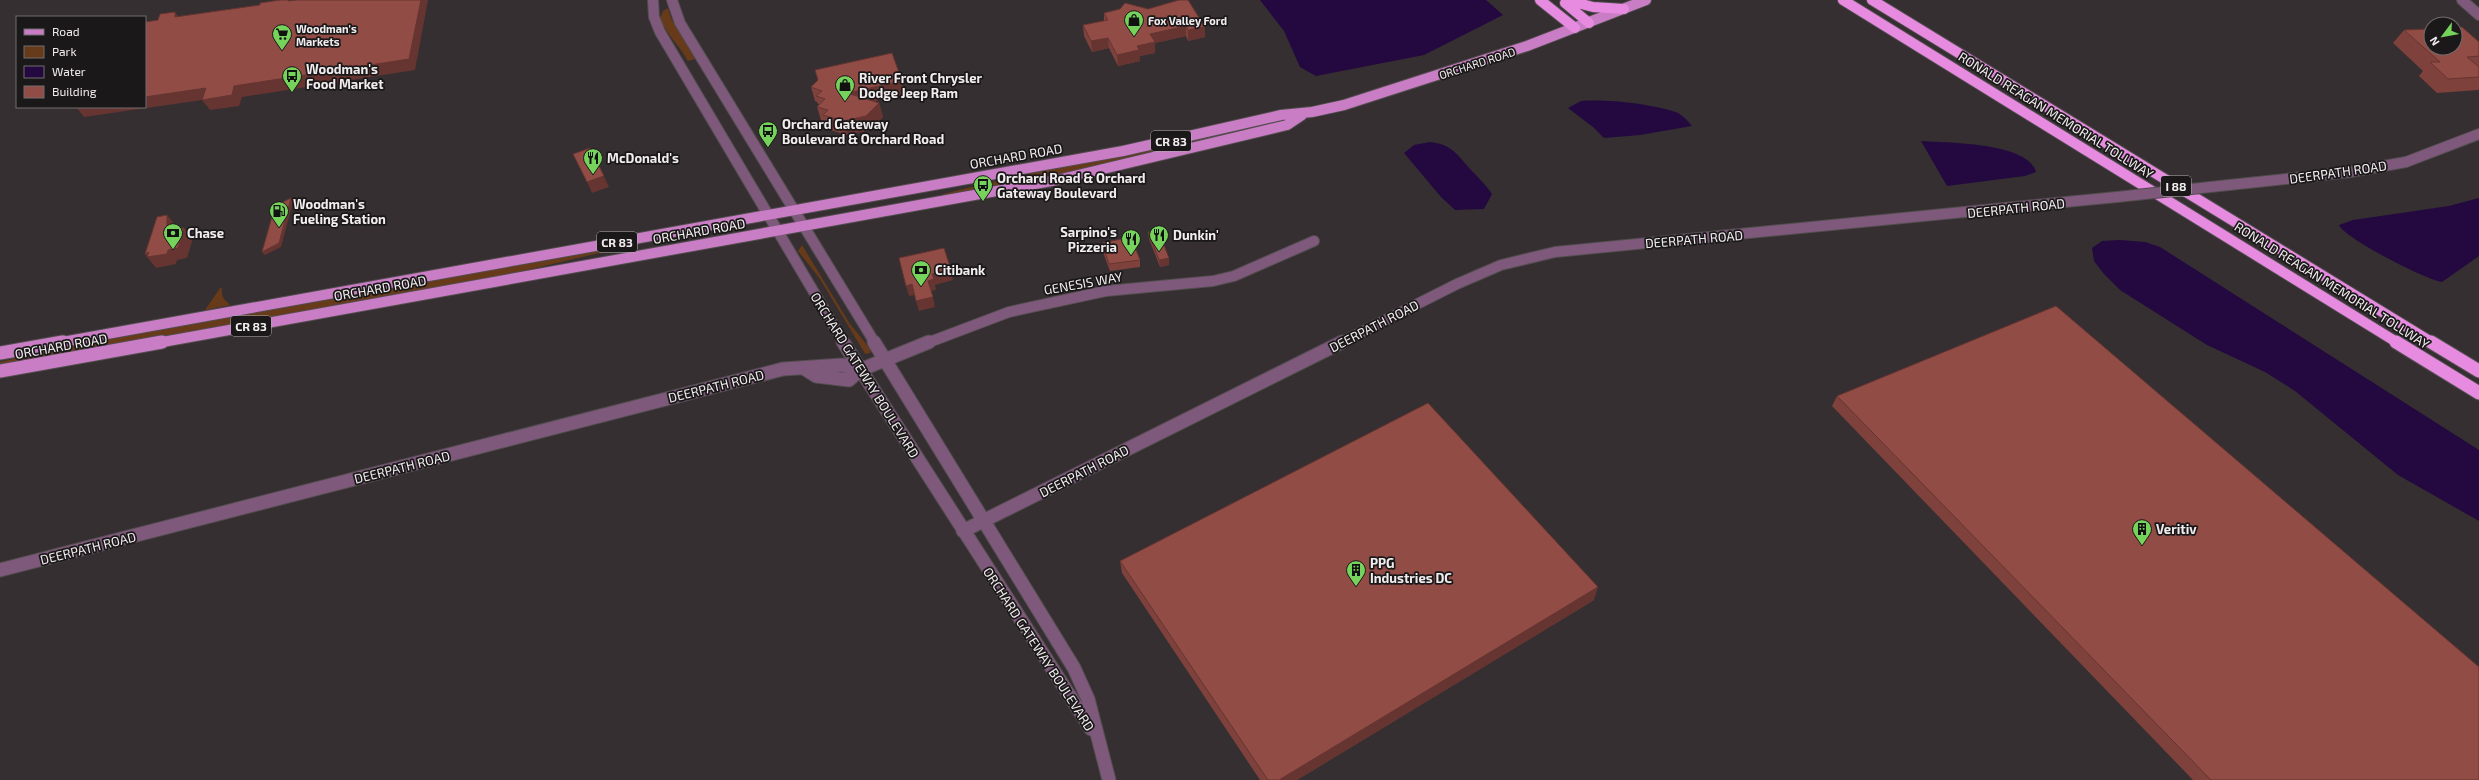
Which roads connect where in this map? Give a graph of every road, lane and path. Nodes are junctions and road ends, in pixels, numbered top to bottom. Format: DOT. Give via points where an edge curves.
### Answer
graph roads {
  1 [pos="653,0"];
  2 [pos="672,0"];
  3 [pos="1540,0"];
  4 [pos="1561,0"];
  5 [pos="1566,0"];
  6 [pos="1646,0"];
  7 [pos="1843,0"];
  8 [pos="1872,0"];
  9 [pos="2462,0"];
  10 [pos="1624,9"];
  11 [pos="2479,15"];
  12 [pos="1589,23"];
  13 [pos="1575,28"];
  14 [pos="1303,115"];
  15 [pos="2479,134"];
  16 [pos="795,210"];
  17 [pos="767,215"];
  18 [pos="805,226"];
  19 [pos="777,231"];
  20 [pos="1314,241"];
  21 [pos="0,353"];
  22 [pos="887,360"];
  23 [pos="860,370"];
  24 [pos="0,371"];
  25 [pos="2479,371"];
  26 [pos="2479,393"];
  27 [pos="983,522"];
  28 [pos="963,531"];
  29 [pos="0,570"];
  30 [pos="1098,741"];
  31 [pos="1109,780"];
  1 -- 17 [label="street, ORCHARD GATEWAY BOULEVARD" via="654,17 660,32"];
  2 -- 16 [label="street, ORCHARD GATEWAY BOULEVARD" via="680,23"];
  3 -- 13 [label="highway"];
  4 -- 12 [label="highway"];
  5 -- 10 [label="highway" via="1593,7"];
  6 -- 10 [label="main road, ORCHARD ROAD / CR 83"];
  7 -- 26 [label="highway, RONALD REAGAN MEMORIAL TOLLWAY / I 88"];
  8 -- 25 [label="highway, RONALD REAGAN MEMORIAL TOLLWAY / I 88"];
  9 -- 11 [label="street"];
  10 -- 12 [label="main road, ORCHARD ROAD / CR 83"];
  12 -- 13 [label="main road, ORCHARD ROAD / CR 83"];
  13 -- 14 [label="main road, ORCHARD ROAD / CR 83" via="1441,75"];
  14 -- 16 [label="main road, ORCHARD ROAD / CR 83" via="1281,115 1123,151"];
  14 -- 18 [label="main road, ORCHARD ROAD / CR 83" via="1287,125 1072,176"];
  15 -- 27 [label="street, DEERPATH ROAD, bridge" via="2429,154 2386,166 2350,172 1555,252 1501,265 1457,284"];
  16 -- 17 [label="main road, ORCHARD ROAD / CR 83"];
  16 -- 18 [label="street, ORCHARD GATEWAY BOULEVARD"];
  17 -- 19 [label="street, ORCHARD GATEWAY BOULEVARD"];
  17 -- 21 [label="main road, ORCHARD ROAD / CR 83"];
  18 -- 19 [label="main road, ORCHARD ROAD / CR 83"];
  18 -- 22 [label="street, ORCHARD GATEWAY BOULEVARD"];
  19 -- 23 [label="street, ORCHARD GATEWAY BOULEVARD"];
  19 -- 24 [label="main road, ORCHARD ROAD / CR 83"];
  20 -- 22 [label="street, GENESIS WAY" via="1234,276 1213,281 1106,291 1009,312"];
  22 -- 23 [label="street, GENESIS WAY"];
  22 -- 27 [label="street, ORCHARD GATEWAY BOULEVARD"];
  23 -- 28 [label="street, ORCHARD GATEWAY BOULEVARD"];
  23 -- 29 [label="street, DEERPATH ROAD" via="849,380 839,380 816,376 805,369 782,369"];
  27 -- 28 [label="street, DEERPATH ROAD"];
  27 -- 30 [label="street, ORCHARD GATEWAY BOULEVARD" via="1074,668 1088,699"];
  28 -- 30 [label="street, ORCHARD GATEWAY BOULEVARD" via="1056,677 1078,705"];
  30 -- 31 [label="street, ORCHARD GATEWAY BOULEVARD"];
}
